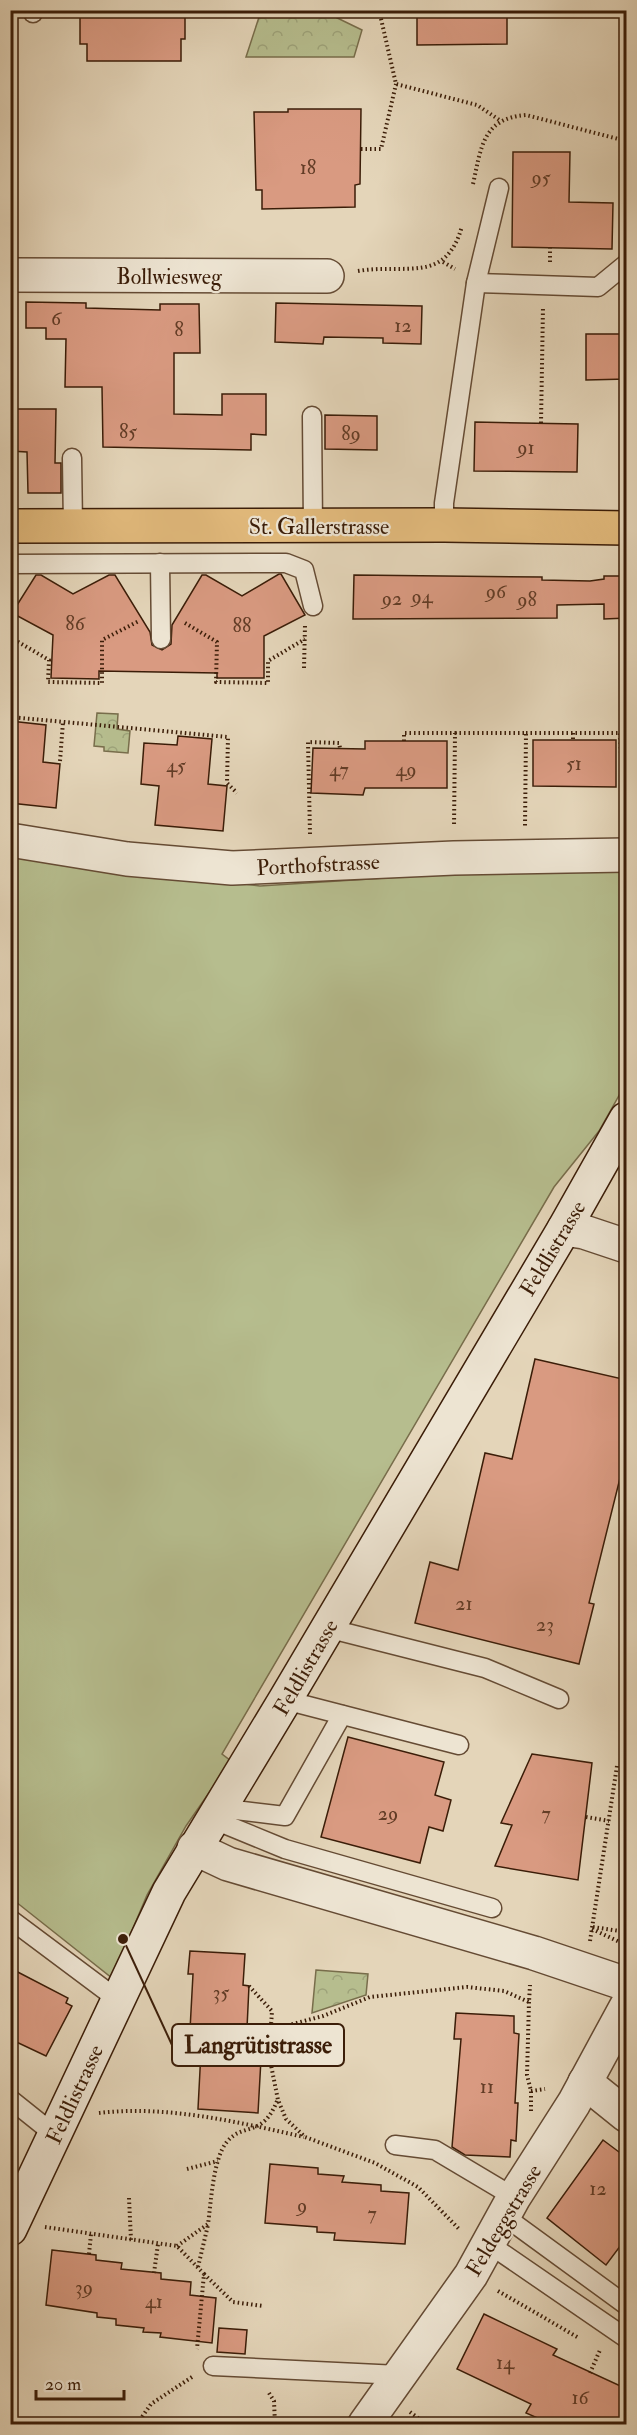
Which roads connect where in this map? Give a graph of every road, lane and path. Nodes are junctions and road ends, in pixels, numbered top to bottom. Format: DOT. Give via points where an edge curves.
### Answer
graph roads {
  1 [pos="379,10"];
  2 [pos="396,84"];
  3 [pos="501,121"];
  4 [pos="361,149"];
  5 [pos="499,188"];
  6 [pos="627,264"];
  7 [pos="10,275"];
  8 [pos="327,276"];
  9 [pos="476,283"];
  10 [pos="544,285"];
  11 [pos="627,314"];
  12 [pos="626,334"];
  13 [pos="312,416"];
  14 [pos="541,423"];
  15 [pos="72,458"];
  16 [pos="444,525"];
  17 [pos="10,526"];
  18 [pos="73,526"];
  19 [pos="313,526"];
  20 [pos="627,528"];
  21 [pos="160,563"];
  22 [pos="10,564"];
  23 [pos="313,606"];
  24 [pos="161,610"];
  25 [pos="10,620"];
  26 [pos="161,639"];
  27 [pos="305,639"];
  28 [pos="304,668"];
  29 [pos="10,717"];
  30 [pos="63,722"];
  31 [pos="455,733"];
  32 [pos="526,733"];
  33 [pos="573,733"];
  34 [pos="620,733"];
  35 [pos="627,733"];
  36 [pos="573,740"];
  37 [pos="404,741"];
  38 [pos="340,748"];
  39 [pos="60,761"];
  40 [pos="624,785"];
  41 [pos="237,793"];
  42 [pos="10,840"];
  43 [pos="626,855"];
  44 [pos="525,856"];
  45 [pos="454,858"];
  46 [pos="310,865"];
  47 [pos="627,1119"];
  48 [pos="564,1229"];
  49 [pos="627,1246"];
  50 [pos="327,1628"];
  51 [pos="559,1699"];
  52 [pos="285,1700"];
  53 [pos="342,1715"];
  54 [pos="459,1744"];
  55 [pos="617,1766"];
  56 [pos="215,1814"];
  57 [pos="586,1817"];
  58 [pos="609,1821"];
  59 [pos="194,1848"];
  60 [pos="492,1908"];
  61 [pos="10,1919"];
  62 [pos="592,1928"];
  63 [pos="627,1932"];
  64 [pos="591,1941"];
  65 [pos="627,1945"];
  66 [pos="534,1953"];
  67 [pos="627,1984"];
  68 [pos="249,1986"];
  69 [pos="117,1999"];
  70 [pos="529,2002"];
  71 [pos="627,2007"];
  72 [pos="270,2030"];
  73 [pos="269,2055"];
  74 [pos="255,2059"];
  75 [pos="585,2082"];
  76 [pos="10,2099"];
  77 [pos="278,2100"];
  78 [pos="87,2114"];
  79 [pos="627,2115"];
  80 [pos="530,2123"];
  81 [pos="259,2127"];
  82 [pos="55,2135"];
  83 [pos="305,2137"];
  84 [pos="395,2145"];
  85 [pos="218,2161"];
  86 [pos="187,2169"];
  87 [pos="129,2198"];
  88 [pos="208,2224"];
  89 [pos="12,2227"];
  90 [pos="91,2234"];
  91 [pos="492,2237"];
  92 [pos="131,2240"];
  93 [pos="158,2244"];
  94 [pos="177,2246"];
  95 [pos="89,2254"];
  96 [pos="198,2268"];
  97 [pos="154,2273"];
  98 [pos="204,2274"];
  99 [pos="627,2305"];
  100 [pos="263,2306"];
  101 [pos="627,2338"];
  102 [pos="580,2339"];
  103 [pos="590,2344"];
  104 [pos="600,2350"];
  105 [pos="196,2353"];
  106 [pos="609,2355"];
  107 [pos="213,2366"];
  108 [pos="591,2373"];
  109 [pos="195,2375"];
  110 [pos="399,2375"];
  111 [pos="275,2423"];
  112 [pos="137,2424"];
  113 [pos="332,2424"];
  114 [pos="365,2424"];
  1 -- 2 [label="path"];
  2 -- 3 [label="path" via="477,105"];
  2 -- 4 [label="path" via="381,149"];
  5 -- 9 [label="lane"];
  6 -- 10 [label="lane" via="598,287"];
  7 -- 8 [label="street, Bollwiesweg"];
  9 -- 10 [label="lane"];
  9 -- 16 [label="lane"];
  10 -- 14 [label="path"];
  11 -- 12 [label="path"];
  13 -- 19 [label="lane"];
  15 -- 18 [label="lane"];
  16 -- 19 [label="main road, St. Gallerstrasse"];
  16 -- 20 [label="main road, St. Gallerstrasse"];
  17 -- 18 [label="main road, St. Gallerstrasse"];
  18 -- 19 [label="main road, St. Gallerstrasse"];
  21 -- 22 [label="lane"];
  21 -- 23 [label="lane" via="286,563 304,570"];
  21 -- 24 [label="lane"];
  23 -- 27 [label="path" via="314,616 305,624"];
  24 -- 25 [label="path" via="102,640 102,683 48,682 49,660 14,639 15,622"];
  24 -- 26 [label="lane"];
  24 -- 27 [label="path" via="217,642 216,682 268,683 268,661"];
  27 -- 28 [label="path"];
  29 -- 30 [label="path"];
  30 -- 39 [label="path"];
  30 -- 41 [label="path" via="228,737 226,783"];
  31 -- 32 [label="path"];
  31 -- 37 [label="path" via="404,733"];
  31 -- 45 [label="path"];
  32 -- 33 [label="path"];
  32 -- 44 [label="path"];
  33 -- 34 [label="path"];
  33 -- 36 [label="path"];
  34 -- 35 [label="path"];
  34 -- 40 [label="path"];
  38 -- 46 [label="path" via="339,743 308,742"];
  40 -- 43 [label="path"];
  42 -- 46 [label="street, Porthofstrasse" via="127,859 232,868"];
  43 -- 44 [label="street, Porthofstrasse"];
  44 -- 45 [label="street, Porthofstrasse"];
  45 -- 46 [label="street, Porthofstrasse"];
  47 -- 48 [label="street, Feldlistrasse"];
  48 -- 49 [label="street"];
  48 -- 50 [label="street, Feldlistrasse"];
  50 -- 51 [label="lane" via="485,1668"];
  50 -- 52 [label="street, Feldlistrasse"];
  52 -- 53 [label="lane"];
  52 -- 56 [label="street, Feldlistrasse"];
  53 -- 54 [label="lane"];
  53 -- 56 [label="lane" via="285,1816"];
  55 -- 58 [label="path"];
  56 -- 59 [label="street, Feldlistrasse"];
  56 -- 60 [label="lane" via="285,1849"];
  57 -- 58 [label="path"];
  58 -- 62 [label="path"];
  59 -- 66 [label="street" via="228,1864"];
  59 -- 69 [label="street, Feldlistrasse"];
  61 -- 69 [label="lane"];
  62 -- 63 [label="path"];
  62 -- 64 [label="path"];
  62 -- 65 [label="path"];
  66 -- 67 [label="street"];
  66 -- 70 [label="path"];
  68 -- 72 [label="path" via="272,2011"];
  69 -- 82 [label="street, Feldlistrasse"];
  70 -- 72 [label="path" via="504,1991 467,1987 370,1996 323,2016"];
  70 -- 80 [label="path"];
  71 -- 75 [label="street, Feldeggstrasse"];
  72 -- 73 [label="path"];
  73 -- 74 [label="path"];
  73 -- 77 [label="path"];
  75 -- 79 [label="street"];
  75 -- 91 [label="street, Feldeggstrasse"];
  76 -- 82 [label="lane"];
  77 -- 81 [label="path" via="271,2116"];
  77 -- 83 [label="path" via="286,2119"];
  78 -- 81 [label="path" via="164,2112"];
  81 -- 83 [label="path"];
  81 -- 85 [label="path" via="239,2133 226,2143"];
  82 -- 89 [label="street, Feldlistrasse"];
  83 -- 91 [label="path" via="375,2163"];
  84 -- 91 [label="lane" via="435,2150"];
  85 -- 86 [label="path"];
  85 -- 88 [label="path"];
  87 -- 92 [label="path"];
  88 -- 94 [label="path"];
  88 -- 96 [label="path"];
  89 -- 90 [label="path" via="35,2225"];
  90 -- 92 [label="path"];
  90 -- 95 [label="path"];
  91 -- 99 [label="lane"];
  91 -- 101 [label="lane"];
  91 -- 102 [label="path"];
  91 -- 110 [label="street, Feldeggstrasse"];
  92 -- 93 [label="path"];
  93 -- 94 [label="path"];
  93 -- 97 [label="path"];
  94 -- 96 [label="path"];
  96 -- 98 [label="path"];
  98 -- 100 [label="path" via="233,2302"];
  98 -- 105 [label="path"];
  103 -- 104 [label="path"];
  104 -- 106 [label="path"];
  104 -- 108 [label="path"];
  107 -- 110 [label="lane"];
  109 -- 112 [label="path" via="151,2404"];
  110 -- 114 [label="street, Feldeggstrasse"];
  111 -- 113 [label="path"];
}
